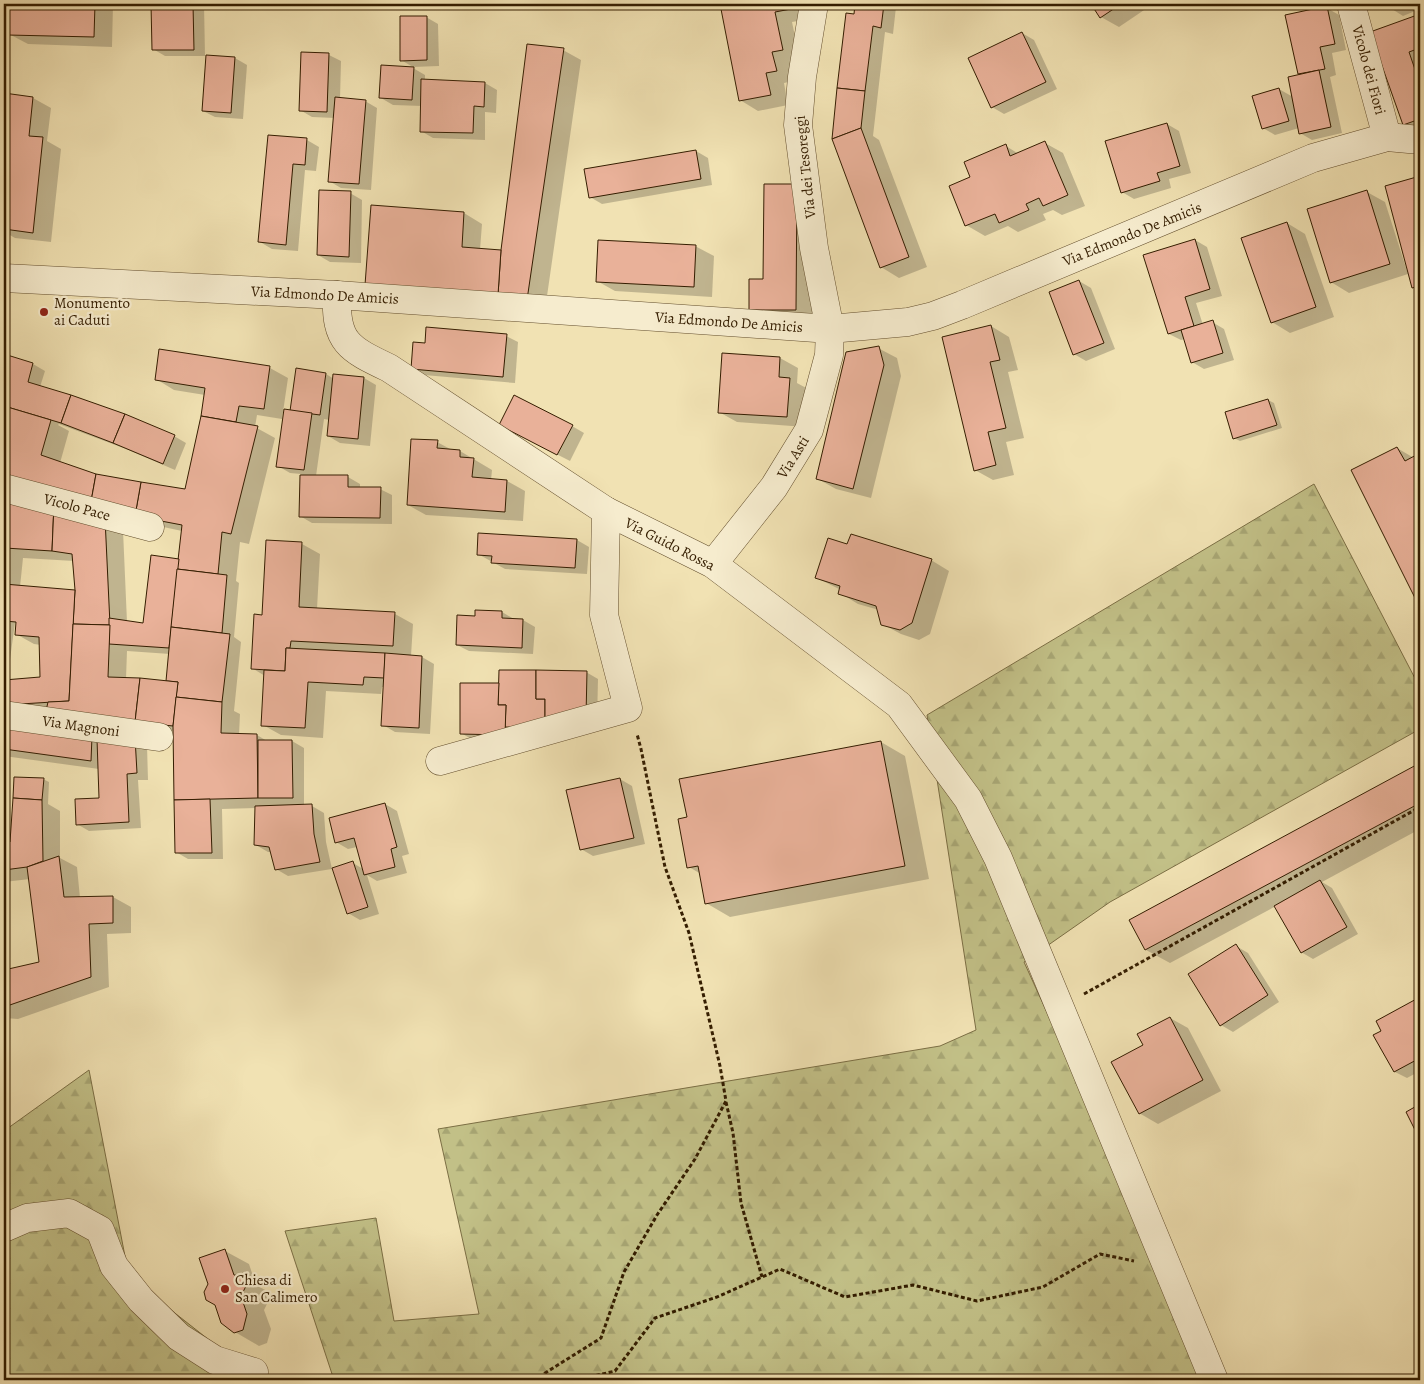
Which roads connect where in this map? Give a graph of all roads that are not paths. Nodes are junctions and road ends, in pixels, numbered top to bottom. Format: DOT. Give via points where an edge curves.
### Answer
graph roads {
  1 [pos="814,4"];
  2 [pos="1352,4"];
  3 [pos="1387,137"];
  4 [pos="1420,140"];
  5 [pos="4,278"];
  6 [pos="337,295"];
  7 [pos="830,329"];
  8 [pos="4,488"];
  9 [pos="606,511"];
  10 [pos="150,527"];
  11 [pos="713,564"];
  12 [pos="4,715"];
  13 [pos="159,738"];
  14 [pos="440,761"];
  15 [pos="4,1228"];
  16 [pos="254,1372"];
  17 [pos="1214,1380"];
  1 -- 7 [label="street, Via dei Tesoreggi" via="798,125 814,248"];
  2 -- 3 [label="street, Vicolo dei Fiori"];
  3 -- 4 [label="street, Via Edmondo De Amicis"];
  3 -- 7 [label="street, Via Edmondo De Amicis" via="1312,158 933,316 908,322"];
  5 -- 6 [label="street, Via Edmondo De Amicis"];
  6 -- 7 [label="street, Via Edmondo De Amicis"];
  6 -- 9 [label="street, Via Guido Rossa" via="339,330 347,343"];
  7 -- 11 [label="street, Via Asti" via="829,355 809,430 774,487"];
  8 -- 10 [label="street, Vicolo Pace"];
  9 -- 11 [label="street, Via Guido Rossa"];
  9 -- 14 [label="street" via="604,614 628,708"];
  11 -- 17 [label="street, Via Guido Rossa" via="899,705 968,799 998,858"];
  12 -- 13 [label="street, Via Magnoni"];
  15 -- 16 [label="street" via="28,1218 69,1213 100,1230 114,1266 141,1300 179,1337 216,1360"];
}
